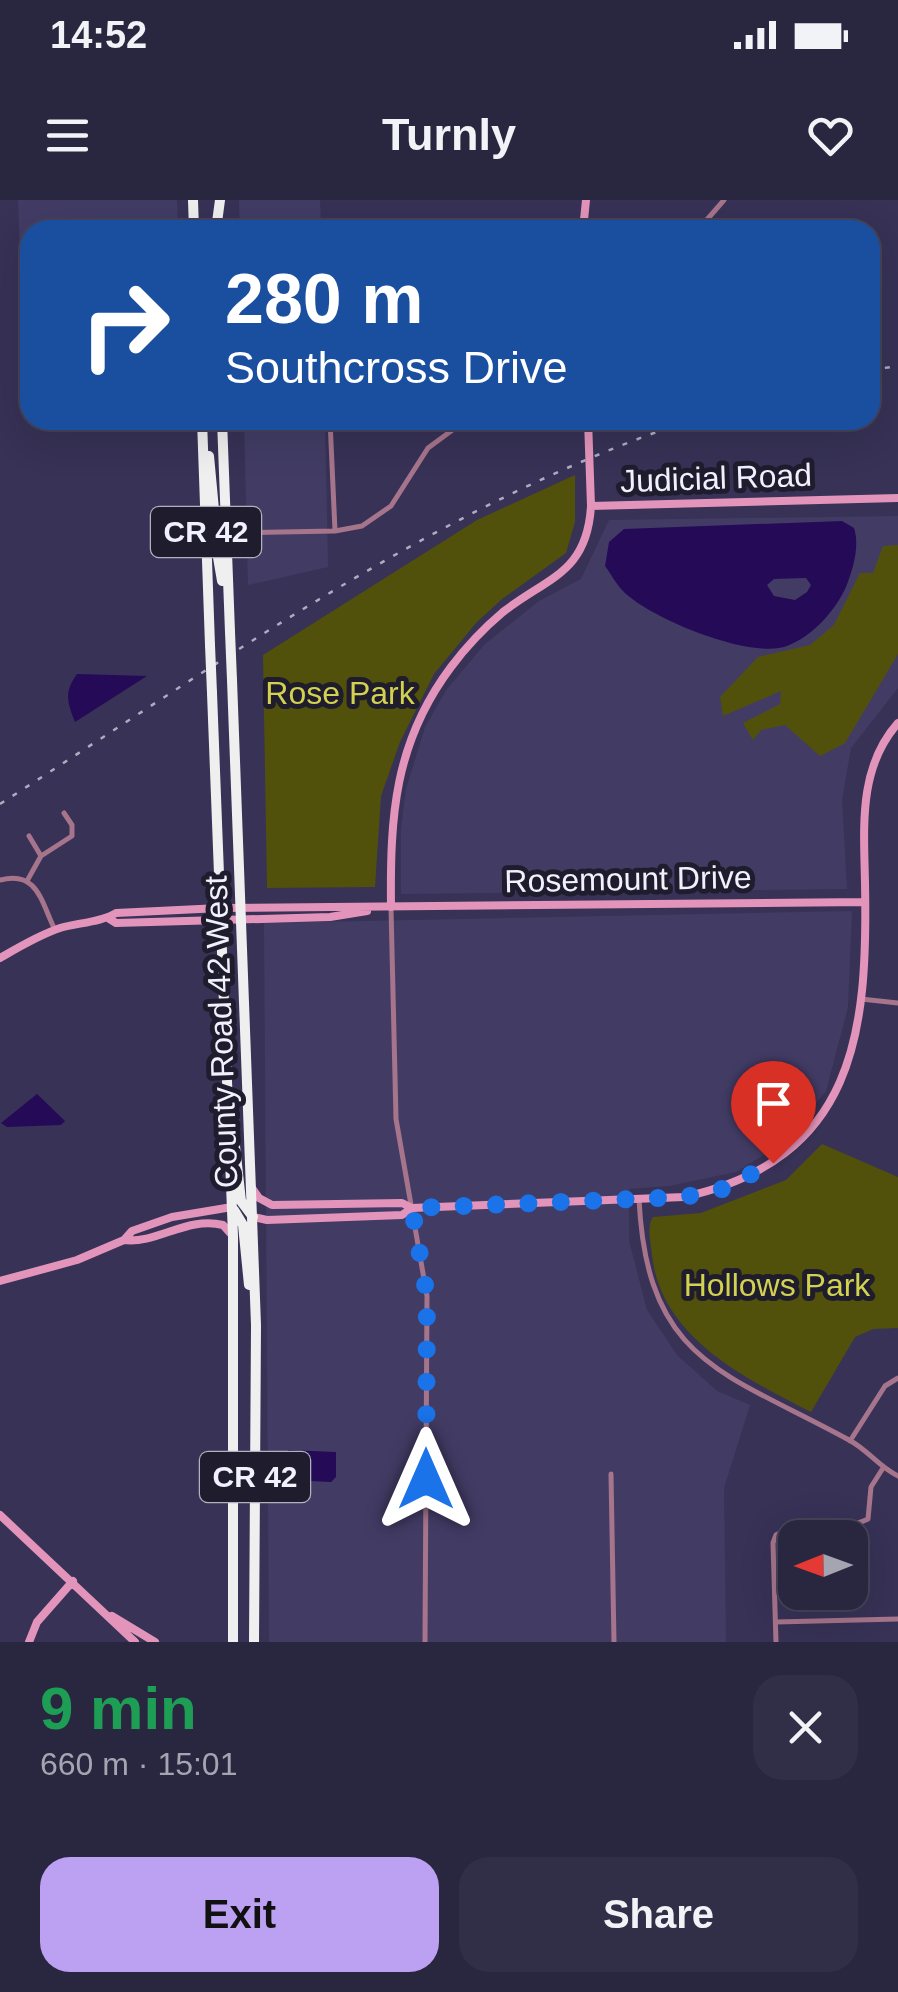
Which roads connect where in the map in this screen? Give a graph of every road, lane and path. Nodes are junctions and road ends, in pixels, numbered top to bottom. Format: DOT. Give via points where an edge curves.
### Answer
graph roads {
  1 [pos="724,200"];
  2 [pos="707,220"];
  3 [pos="203,430"];
  4 [pos="204,430"];
  5 [pos="222,430"];
  6 [pos="330,430"];
  7 [pos="452,430"];
  8 [pos="588,430"];
  9 [pos="898,498"];
  10 [pos="590,506"];
  11 [pos="335,531"];
  12 [pos="226,532"];
  13 [pos="206,534"];
  14 [pos="230,632"];
  15 [pos="898,723"];
  16 [pos="64,813"];
  17 [pos="30,836"];
  18 [pos="41,856"];
  19 [pos="0,880"];
  20 [pos="27,881"];
  21 [pos="866,902"];
  22 [pos="392,907"];
  23 [pos="220,913"];
  24 [pos="241,913"];
  25 [pos="54,930"];
  26 [pos="0,958"];
  27 [pos="861,999"];
  28 [pos="898,1003"];
  29 [pos="228,1116"];
  30 [pos="252,1188"];
  31 [pos="638,1199"];
  32 [pos="232,1207"];
  33 [pos="412,1208"];
  34 [pos="253,1217"];
  35 [pos="233,1236"];
  36 [pos="124,1240"];
  37 [pos="0,1281"];
  38 [pos="256,1326"];
  39 [pos="898,1378"];
  40 [pos="850,1440"];
  41 [pos="883,1468"];
  42 [pos="611,1474"];
  43 [pos="898,1476"];
  44 [pos="0,1515"];
  45 [pos="73,1581"];
  46 [pos="105,1613"];
  47 [pos="898,1620"];
  48 [pos="776,1622"];
  49 [pos="28,1642"];
  50 [pos="135,1642"];
  51 [pos="156,1642"];
  52 [pos="234,1642"];
  53 [pos="254,1642"];
  54 [pos="425,1642"];
  55 [pos="614,1642"];
  56 [pos="776,1642"];
  1 -- 2 [label="street"];
  3 -- 13 [label="highway, County Road 42 West / CR 42"];
  4 -- 12 [label="highway" via="216,520"];
  5 -- 12 [label="highway, County Road 42 West / CR 42"];
  6 -- 11 [label="street"];
  7 -- 11 [label="street" via="428,448 382,514"];
  8 -- 10 [label="street"];
  9 -- 10 [label="street, Judicial Road"];
  10 -- 22 [label="street, Judicial Road" via="585,538 570,566 480,632 428,701 396,791"];
  11 -- 12 [label="street"];
  12 -- 14 [label="highway, County Road 42 West / CR 42"];
  13 -- 14 [label="highway" via="217,548"];
  13 -- 23 [label="highway, County Road 42 West / CR 42, bridge"];
  14 -- 24 [label="highway, County Road 42 West / CR 42, bridge"];
  15 -- 21 [label="street" via="878,752 863,811"];
  16 -- 18 [label="street" via="72,836"];
  17 -- 18 [label="street"];
  18 -- 20 [label="street"];
  19 -- 20 [label="street"];
  20 -- 25 [label="street"];
  21 -- 22 [label="street, Rosemount Drive"];
  21 -- 27 [label="street"];
  22 -- 24 [label="street, Rosemount Drive"];
  22 -- 33 [label="street" via="396,1120"];
  23 -- 24 [label="street"];
  23 -- 25 [label="street" via="116,912"];
  23 -- 29 [label="highway, County Road 42 West / CR 42"];
  24 -- 30 [label="highway, County Road 42 West / CR 42"];
  25 -- 26 [label="street"];
  27 -- 28 [label="street"];
  27 -- 31 [label="street" via="843,1080 794,1148 722,1189"];
  29 -- 32 [label="highway, County Road 42 West / CR 42"];
  29 -- 34 [label="highway" via="241,1200"];
  30 -- 33 [label="street" via="272,1205"];
  30 -- 34 [label="highway, County Road 42 West / CR 42"];
  31 -- 33 [label="street"];
  31 -- 40 [label="street" via="650,1280 688,1345 736,1383"];
  32 -- 35 [label="highway, County Road 42 West / CR 42"];
  32 -- 36 [label="street" via="172,1217"];
  32 -- 38 [label="highway" via="242,1225"];
  33 -- 34 [label="street" via="402,1215"];
  33 -- 54 [label="street" via="427,1296"];
  34 -- 38 [label="highway, County Road 42 West / CR 42"];
  35 -- 36 [label="street" via="223,1225 206,1223"];
  35 -- 52 [label="highway, County Road 42 West / CR 42"];
  36 -- 37 [label="street"];
  38 -- 53 [label="highway, County Road 42 West / CR 42"];
  39 -- 40 [label="street" via="885,1386"];
  40 -- 41 [label="street"];
  41 -- 43 [label="street"];
  41 -- 48 [label="street" via="870,1488 868,1519 852,1527 786,1529 776,1536"];
  42 -- 55 [label="street"];
  44 -- 45 [label="street"];
  45 -- 46 [label="street"];
  45 -- 49 [label="street"];
  46 -- 50 [label="street"];
  46 -- 51 [label="street"];
  47 -- 48 [label="street"];
  48 -- 56 [label="street"];
}
